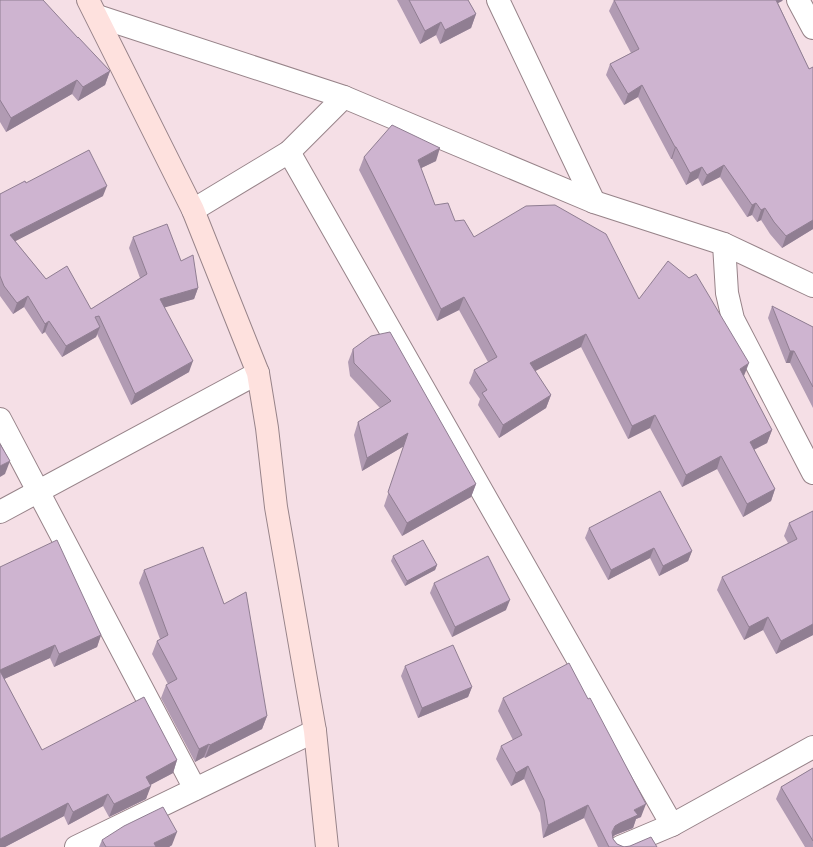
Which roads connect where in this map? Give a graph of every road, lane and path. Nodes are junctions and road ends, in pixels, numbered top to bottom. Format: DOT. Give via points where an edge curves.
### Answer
graph roads {
  1 [pos="498,0"];
  2 [pos="798,0"];
  3 [pos="93,8"];
  4 [pos="813,28"];
  5 [pos="344,97"];
  6 [pos="289,152"];
  7 [pos="594,202"];
  8 [pos="193,210"];
  9 [pos="724,244"];
  10 [pos="813,286"];
  11 [pos="258,373"];
  12 [pos="0,419"];
  13 [pos="813,473"];
  14 [pos="38,492"];
  15 [pos="0,512"];
  16 [pos="315,731"];
  17 [pos="813,747"];
  18 [pos="195,789"];
  19 [pos="672,825"];
  20 [pos="76,847"];
  21 [pos="327,847"];
  22 [pos="620,847"];
  1 -- 7 [label="street"];
  2 -- 4 [label="street"];
  3 -- 5 [label="street"];
  3 -- 8 [label="street"];
  5 -- 6 [label="street"];
  5 -- 7 [label="street"];
  6 -- 8 [label="street"];
  6 -- 19 [label="street"];
  7 -- 9 [label="street"];
  8 -- 11 [label="street"];
  9 -- 10 [label="street"];
  9 -- 13 [label="street" via="727,293 733,319"];
  11 -- 14 [label="street"];
  11 -- 16 [label="street" via="276,508"];
  12 -- 14 [label="street"];
  14 -- 15 [label="street"];
  14 -- 18 [label="street"];
  16 -- 18 [label="street"];
  16 -- 21 [label="street"];
  17 -- 19 [label="street"];
  18 -- 20 [label="street"];
  19 -- 22 [label="street"];
}
